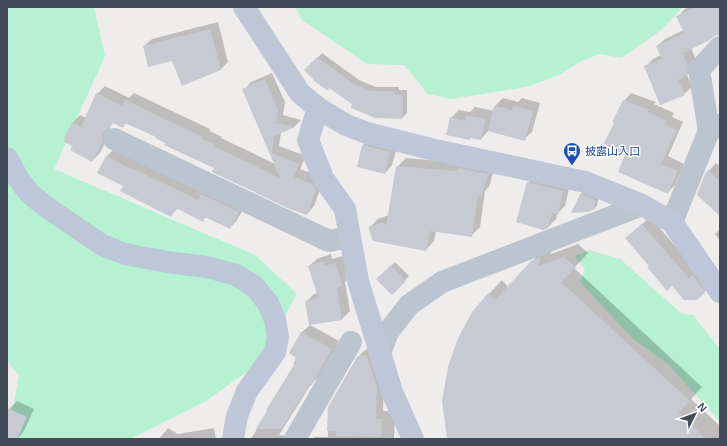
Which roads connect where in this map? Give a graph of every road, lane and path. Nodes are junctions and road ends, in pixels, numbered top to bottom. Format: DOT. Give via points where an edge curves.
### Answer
graph roads {
  1 [pos="244,7"];
  2 [pos="720,47"];
  3 [pos="318,108"];
  4 [pos="714,128"];
  5 [pos="114,139"];
  6 [pos="7,158"];
  7 [pos="642,205"];
  8 [pos="672,222"];
  9 [pos="350,237"];
  10 [pos="720,292"];
  11 [pos="351,342"];
  12 [pos="380,352"];
  13 [pos="232,439"];
  14 [pos="295,439"];
  15 [pos="413,439"];
  1 -- 3 [label="street" via="300,92"];
  2 -- 4 [label="street" via="699,70"];
  3 -- 7 [label="street" via="346,124 367,132 435,150 584,182"];
  3 -- 9 [label="street" via="308,140 323,178 345,209"];
  4 -- 8 [label="street"];
  5 -- 9 [label="street" via="329,241"];
  6 -- 13 [label="street" via="29,193 102,245 125,254 207,267 236,275 254,286 268,303 278,337 275,352 247,391 237,416"];
  7 -- 8 [label="street"];
  7 -- 12 [label="street" via="442,282 408,305 388,332"];
  8 -- 10 [label="street"];
  9 -- 12 [label="street" via="358,281"];
  11 -- 14 [label="street"];
  12 -- 15 [label="street" via="392,392"];
}
